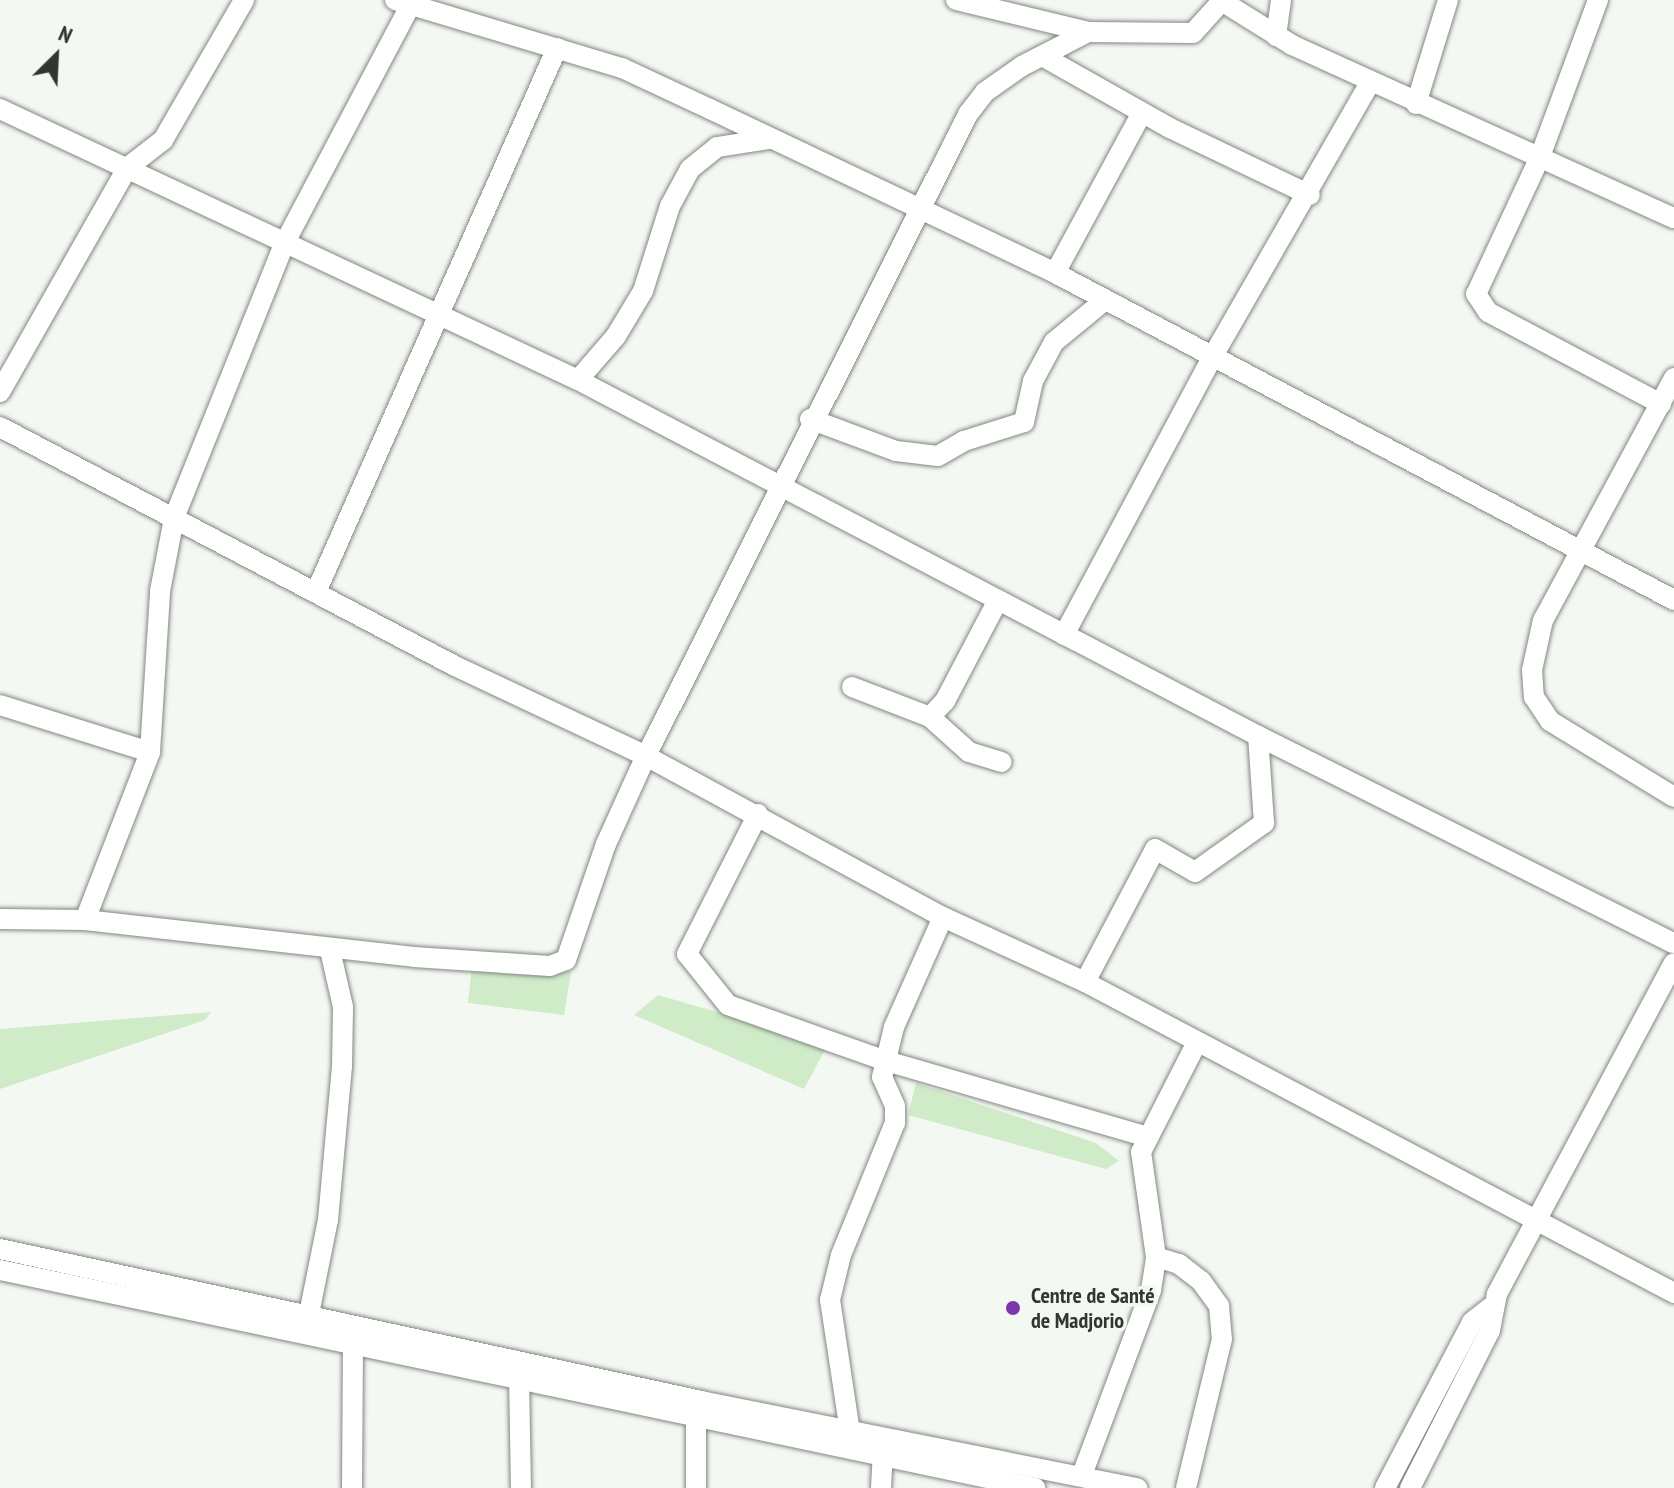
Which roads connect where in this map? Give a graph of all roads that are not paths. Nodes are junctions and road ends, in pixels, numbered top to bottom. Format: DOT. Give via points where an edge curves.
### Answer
graph roads {
  1 [pos="244,0"];
  2 [pos="956,0"];
  3 [pos="1221,0"];
  4 [pos="1281,0"];
  5 [pos="1448,0"];
  6 [pos="1598,0"];
  7 [pos="403,3"];
  8 [pos="1088,32"];
  9 [pos="1276,36"];
  10 [pos="557,48"];
  11 [pos="1044,57"];
  12 [pos="1370,83"];
  13 [pos="1416,104"];
  14 [pos="0,109"];
  15 [pos="1142,113"];
  16 [pos="769,139"];
  17 [pos="1540,157"];
  18 [pos="127,168"];
  19 [pos="1310,195"];
  20 [pos="916,209"];
  21 [pos="1674,218"];
  22 [pos="284,244"];
  23 [pos="1055,273"];
  24 [pos="1104,301"];
  25 [pos="442,319"];
  26 [pos="1214,354"];
  27 [pos="1674,378"];
  28 [pos="578,380"];
  29 [pos="0,392"];
  30 [pos="1661,404"];
  31 [pos="810,419"];
  32 [pos="0,427"];
  33 [pos="778,485"];
  34 [pos="174,518"];
  35 [pos="1580,548"];
  36 [pos="316,592"];
  37 [pos="998,600"];
  38 [pos="1674,600"];
  39 [pos="1064,635"];
  40 [pos="852,687"];
  41 [pos="0,705"];
  42 [pos="930,717"];
  43 [pos="1258,736"];
  44 [pos="150,752"];
  45 [pos="646,756"];
  46 [pos="1002,762"];
  47 [pos="1674,797"];
  48 [pos="758,814"];
  49 [pos="943,917"];
  50 [pos="0,919"];
  51 [pos="85,920"];
  52 [pos="1674,943"];
  53 [pos="330,950"];
  54 [pos="1674,963"];
  55 [pos="1085,982"];
  56 [pos="1197,1042"];
  57 [pos="886,1061"];
  58 [pos="1148,1137"];
  59 [pos="1535,1223"];
  60 [pos="0,1249"];
  61 [pos="1156,1257"];
  62 [pos="0,1270"];
  63 [pos="1674,1293"];
  64 [pos="1491,1307"];
  65 [pos="309,1314"];
  66 [pos="353,1333"];
  67 [pos="519,1376"];
  68 [pos="696,1416"];
  69 [pos="850,1432"];
  70 [pos="883,1455"];
  71 [pos="1082,1475"];
  72 [pos="352,1488"];
  73 [pos="521,1488"];
  74 [pos="696,1488"];
  75 [pos="881,1488"];
  76 [pos="1035,1488"];
  77 [pos="1137,1488"];
  78 [pos="1186,1488"];
  79 [pos="1385,1488"];
  80 [pos="1410,1488"];
  1 -- 18 [label="street" via="163,140"];
  2 -- 8 [label="street"];
  3 -- 8 [label="street" via="1193,33"];
  3 -- 9 [label="street"];
  4 -- 9 [label="street"];
  5 -- 13 [label="street"];
  6 -- 17 [label="street"];
  7 -- 10 [label="street"];
  7 -- 22 [label="street"];
  8 -- 11 [label="street"];
  9 -- 12 [label="street"];
  10 -- 16 [label="street" via="622,68"];
  10 -- 25 [label="street"];
  11 -- 15 [label="street"];
  11 -- 20 [label="street" via="985,92"];
  12 -- 13 [label="street"];
  12 -- 19 [label="street"];
  13 -- 17 [label="street"];
  14 -- 18 [label="street"];
  15 -- 19 [label="street"];
  15 -- 23 [label="street"];
  16 -- 20 [label="street"];
  16 -- 28 [label="street" via="717,147 690,169 670,206 643,291 616,336"];
  17 -- 21 [label="street"];
  17 -- 30 [label="street" via="1478,285 1480,304"];
  18 -- 22 [label="street"];
  18 -- 29 [label="street"];
  19 -- 26 [label="street"];
  20 -- 23 [label="street"];
  20 -- 31 [label="street"];
  22 -- 25 [label="street"];
  22 -- 34 [label="street"];
  23 -- 24 [label="street"];
  24 -- 26 [label="street"];
  24 -- 31 [label="street" via="1054,342 1033,381 1024,422 964,441 938,456 896,451"];
  25 -- 28 [label="street"];
  25 -- 36 [label="street"];
  26 -- 35 [label="street"];
  26 -- 39 [label="street"];
  27 -- 30 [label="street"];
  28 -- 33 [label="street"];
  30 -- 35 [label="street"];
  31 -- 33 [label="street"];
  32 -- 34 [label="street" via="64,465"];
  33 -- 37 [label="street"];
  33 -- 45 [label="street"];
  34 -- 36 [label="street"];
  34 -- 44 [label="street" via="160,591"];
  35 -- 38 [label="street"];
  35 -- 47 [label="street" via="1543,620 1532,670 1534,697 1550,721"];
  36 -- 45 [label="street" via="455,666"];
  37 -- 39 [label="street"];
  37 -- 42 [label="street" via="945,701"];
  39 -- 43 [label="street"];
  40 -- 42 [label="street"];
  41 -- 44 [label="street"];
  42 -- 46 [label="street" via="969,752"];
  43 -- 52 [label="street"];
  43 -- 55 [label="street" via="1264,823 1195,872 1155,849"];
  44 -- 51 [label="street"];
  45 -- 48 [label="street"];
  45 -- 53 [label="street" via="606,844 566,960 535,965"];
  48 -- 49 [label="street"];
  48 -- 57 [label="street" via="687,954 728,1005"];
  49 -- 55 [label="street"];
  49 -- 57 [label="street" via="894,1027"];
  50 -- 51 [label="street"];
  51 -- 53 [label="street"];
  53 -- 65 [label="street" via="343,1007 342,1066 328,1220"];
  54 -- 59 [label="street"];
  55 -- 56 [label="street"];
  56 -- 58 [label="street"];
  56 -- 59 [label="street"];
  57 -- 58 [label="street"];
  57 -- 69 [label="street" via="882,1077 895,1106 895,1123 841,1255 830,1300"];
  58 -- 61 [label="street" via="1141,1174"];
  59 -- 63 [label="street"];
  59 -- 64 [label="street"];
  60 -- 65 [label="street"];
  61 -- 71 [label="street" via="1151,1290"];
  61 -- 78 [label="street" via="1179,1264 1201,1281 1219,1306 1222,1339"];
  62 -- 66 [label="street"];
  64 -- 79 [label="street" via="1472,1322"];
  64 -- 80 [label="street" via="1490,1330"];
  65 -- 66 [label="street"];
  66 -- 67 [label="street"];
  66 -- 69 [label="street"];
  66 -- 72 [label="street"];
  67 -- 68 [label="street"];
  67 -- 73 [label="street"];
  68 -- 70 [label="street"];
  68 -- 74 [label="street"];
  69 -- 71 [label="street"];
  70 -- 75 [label="street"];
  70 -- 76 [label="street"];
  71 -- 77 [label="street"];
}
